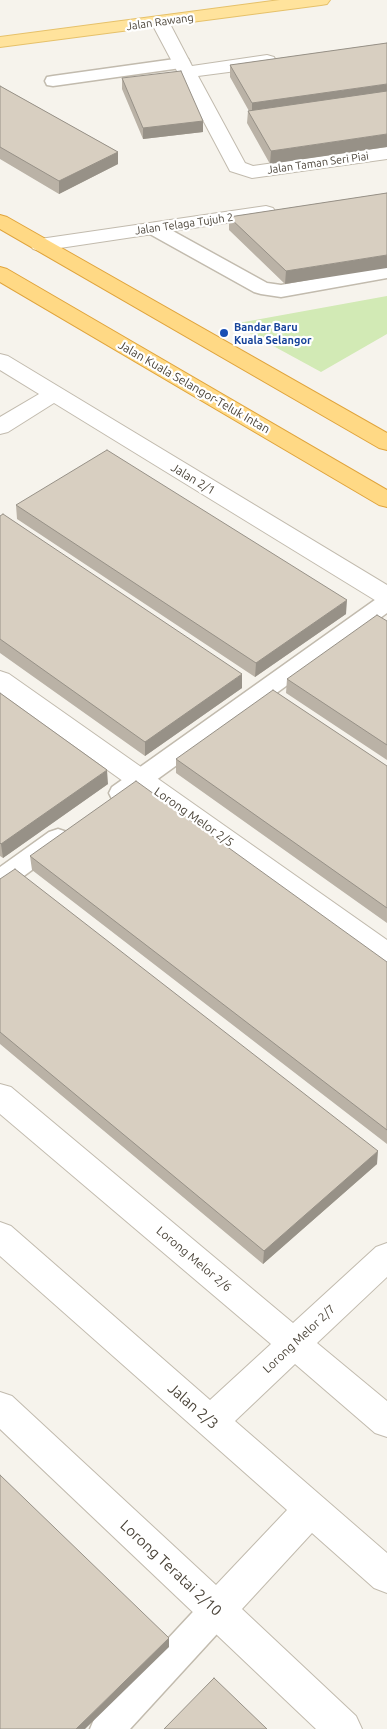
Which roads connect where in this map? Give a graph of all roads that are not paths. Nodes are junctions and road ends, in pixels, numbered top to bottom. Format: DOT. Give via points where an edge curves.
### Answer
graph roads {
  1 [pos="321,0"];
  2 [pos="160,22"];
  3 [pos="0,42"];
  4 [pos="282,59"];
  5 [pos="184,68"];
  6 [pos="53,81"];
  7 [pos="387,153"];
  8 [pos="281,210"];
  9 [pos="0,221"];
  10 [pos="155,229"];
  11 [pos="40,244"];
  12 [pos="387,272"];
  13 [pos="0,274"];
  14 [pos="0,362"];
  15 [pos="54,394"];
  16 [pos="0,427"];
  17 [pos="387,443"];
  18 [pos="387,500"];
  19 [pos="387,596"];
  20 [pos="387,602"];
  21 [pos="0,680"];
  22 [pos="140,779"];
  23 [pos="101,807"];
  24 [pos="78,824"];
  25 [pos="0,880"];
  26 [pos="387,954"];
  27 [pos="0,1096"];
  28 [pos="0,1236"];
  29 [pos="387,1257"];
  30 [pos="294,1344"];
  31 [pos="0,1407"];
  32 [pos="211,1422"];
  33 [pos="387,1422"];
  34 [pos="310,1509"];
  35 [pos="387,1576"];
  36 [pos="216,1611"];
  37 [pos="107,1729"];
  38 [pos="343,1729"];
  1 -- 2 [label="main road, Jalan Rawang"];
  2 -- 3 [label="main road, Jalan Rawang"];
  2 -- 5 [label="street, Jalan Taman Seri Piai"];
  4 -- 5 [label="street"];
  5 -- 6 [label="lane"];
  5 -- 7 [label="street, Jalan Taman Seri Piai" via="237,167 252,172"];
  8 -- 10 [label="street, Jalan Telaga Tujuh 2"];
  9 -- 11 [label="highway"];
  10 -- 11 [label="street, Jalan Telaga Tujuh 2"];
  10 -- 12 [label="lane" via="261,288 271,290 281,291"];
  11 -- 17 [label="highway"];
  13 -- 18 [label="highway, Jalan Kuala Selangor-Teluk Intan"];
  14 -- 15 [label="street, Jalan 2/1"];
  15 -- 16 [label="street"];
  15 -- 19 [label="street, Jalan 2/1"];
  20 -- 22 [label="lane"];
  21 -- 22 [label="street, Lorong Melor 2/5"];
  22 -- 23 [label="lane"];
  22 -- 26 [label="street, Lorong Melor 2/5"];
  24 -- 25 [label="lane"];
  27 -- 30 [label="street, Lorong Melor 2/6"];
  28 -- 32 [label="street, Jalan 2/3"];
  29 -- 30 [label="street, Lorong Melor 2/7"];
  30 -- 32 [label="street, Lorong Melor 2/7"];
  30 -- 33 [label="street, Lorong Melor 2/6"];
  31 -- 36 [label="street, Lorong Teratai 2/10"];
  32 -- 34 [label="street, Jalan 2/3"];
  34 -- 35 [label="street, Jalan 2/3"];
  34 -- 36 [label="street"];
  36 -- 37 [label="lane"];
  36 -- 38 [label="street, Lorong Teratai 2/10"];
}
